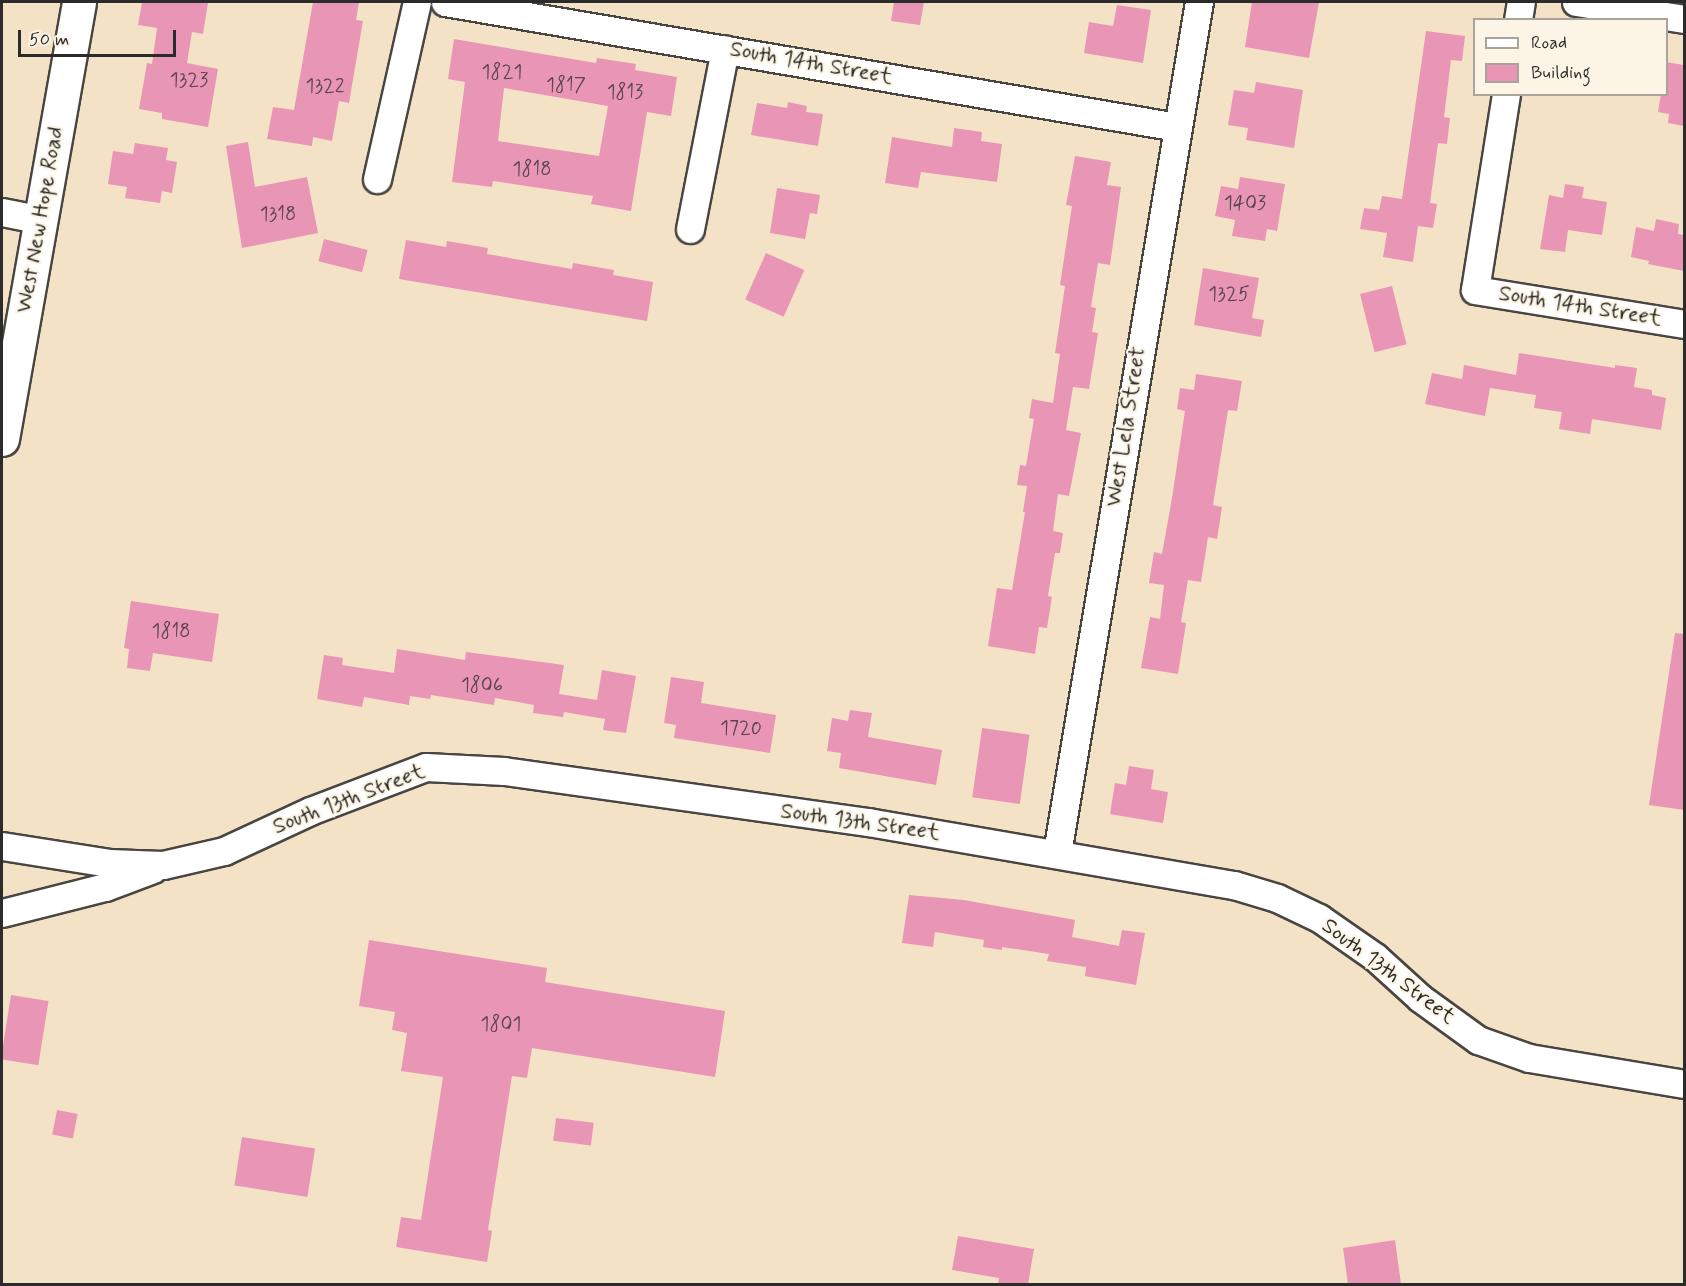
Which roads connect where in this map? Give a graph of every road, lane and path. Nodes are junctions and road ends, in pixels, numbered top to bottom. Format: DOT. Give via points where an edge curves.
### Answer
graph roads {
  1 [pos="79,2"];
  2 [pos="417,2"];
  3 [pos="445,2"];
  4 [pos="1198,2"];
  5 [pos="1521,2"];
  6 [pos="1576,2"];
  7 [pos="1518,18"];
  8 [pos="1684,19"];
  9 [pos="725,49"];
  10 [pos="1506,96"];
  11 [pos="1177,127"];
  12 [pos="378,179"];
  13 [pos="2,212"];
  14 [pos="42,220"];
  15 [pos="690,229"];
  16 [pos="1684,324"];
  17 [pos="2,439"];
  18 [pos="2,846"];
  19 [pos="1057,853"];
  20 [pos="162,865"];
  21 [pos="2,913"];
  22 [pos="1684,1084"];
  1 -- 14 [label="main road, West New Hope Road"];
  2 -- 12 [label="street"];
  3 -- 9 [label="street, South 14th Street"];
  4 -- 11 [label="street, West Lela Street"];
  5 -- 7 [label="street"];
  6 -- 8 [label="street"];
  9 -- 11 [label="street, South 14th Street"];
  9 -- 15 [label="street"];
  10 -- 16 [label="street, South 14th Street" via="1475,290"];
  11 -- 19 [label="street, West Lela Street"];
  13 -- 14 [label="street"];
  14 -- 17 [label="main road, West New Hope Road"];
  18 -- 20 [label="street, South 13th Street" via="109,863"];
  19 -- 20 [label="street, South 13th Street" via="504,771 426,767 310,811 225,851"];
  19 -- 22 [label="street, South 13th Street" via="1234,885 1277,898 1319,918 1366,951 1420,998 1478,1040 1529,1058"];
  20 -- 21 [label="street" via="105,887"];
}
